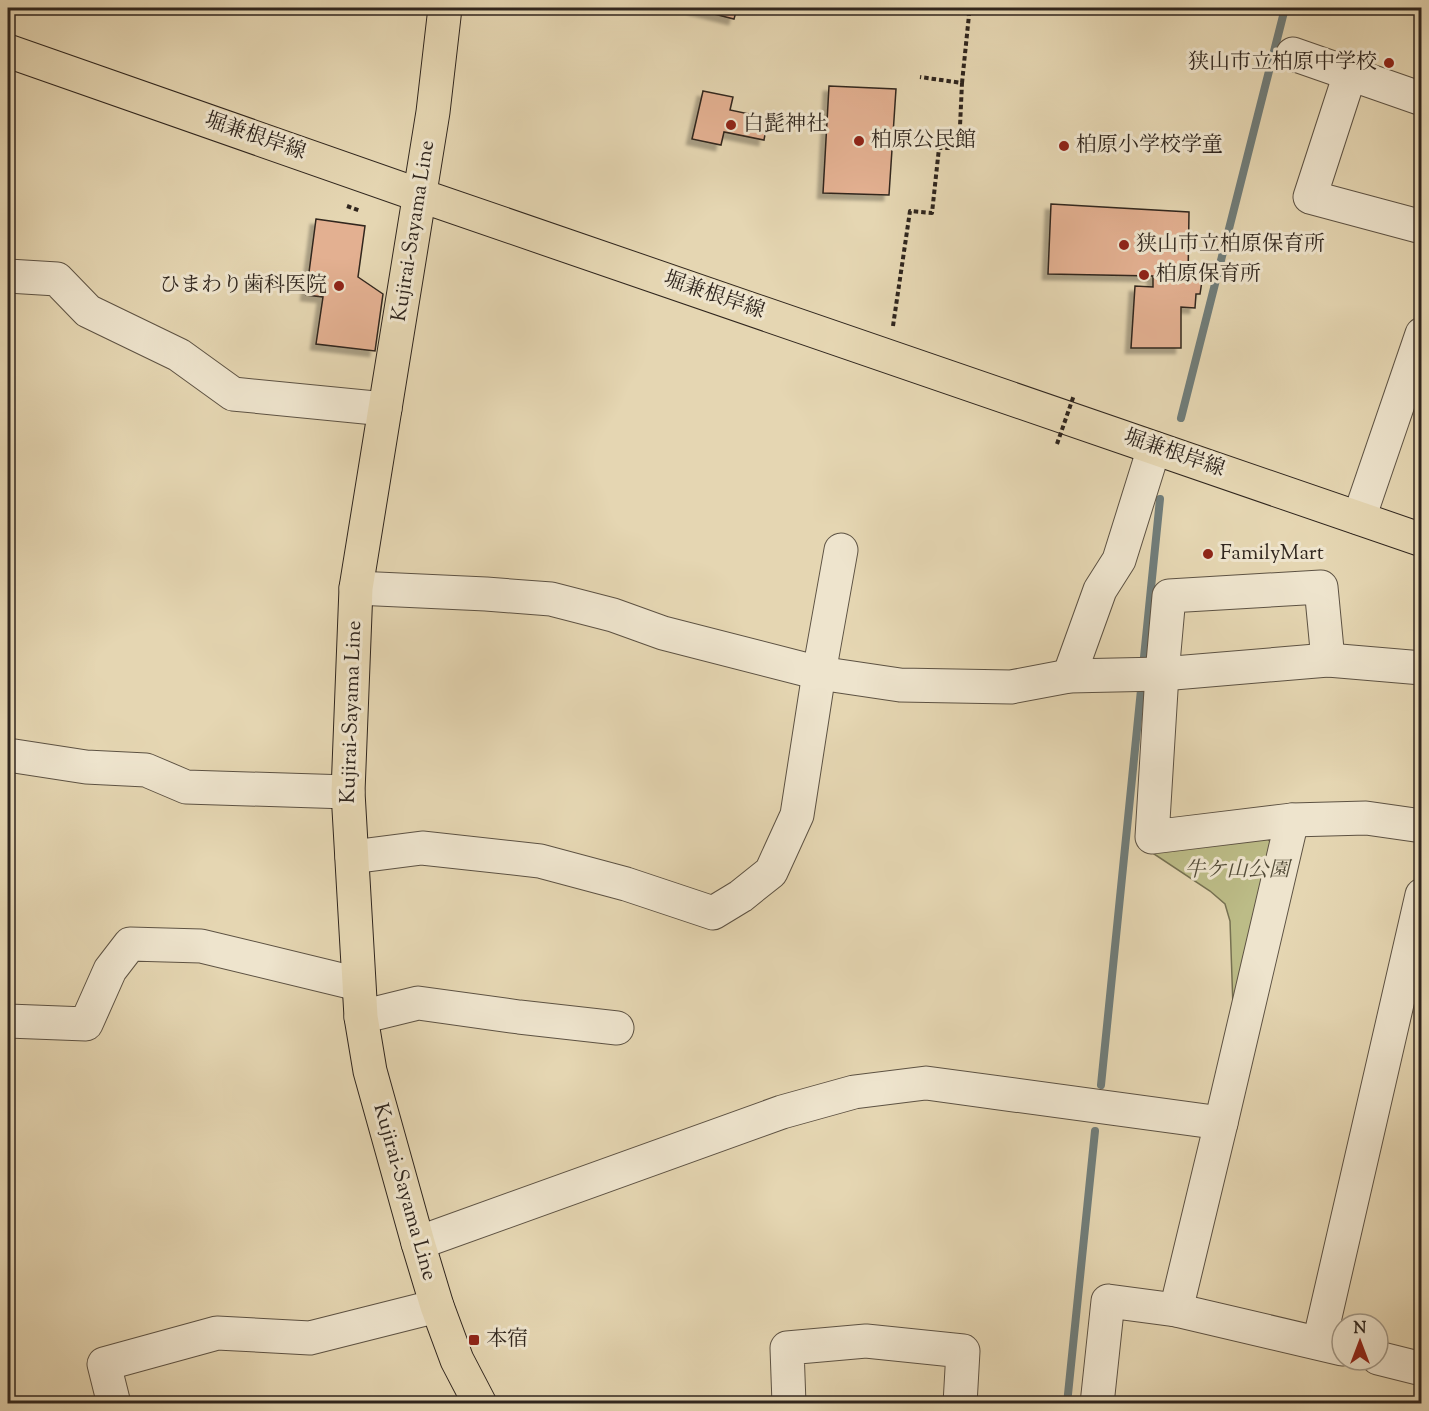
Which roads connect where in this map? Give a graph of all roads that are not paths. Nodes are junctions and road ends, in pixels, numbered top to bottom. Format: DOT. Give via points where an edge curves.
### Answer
graph roads {
  1 [pos="445,8"];
  2 [pos="8,51"];
  3 [pos="1293,54"];
  4 [pos="1350,74"];
  5 [pos="1422,99"];
  6 [pos="419,195"];
  7 [pos="1422,227"];
  8 [pos="8,276"];
  9 [pos="1422,334"];
  10 [pos="1413,388"];
  11 [pos="385,410"];
  12 [pos="1154,448"];
  13 [pos="1359,518"];
  14 [pos="1422,540"];
  15 [pos="841,550"];
  16 [pos="356,588"];
  17 [pos="1328,660"];
  18 [pos="1422,668"];
  19 [pos="819,673"];
  20 [pos="1147,674"];
  21 [pos="1069,676"];
  22 [pos="8,755"];
  23 [pos="348,792"];
  24 [pos="1292,819"];
  25 [pos="1422,826"];
  26 [pos="352,857"];
  27 [pos="1422,895"];
  28 [pos="358,984"];
  29 [pos="361,1017"];
  30 [pos="8,1021"];
  31 [pos="617,1028"];
  32 [pos="1221,1123"];
  33 [pos="418,1244"];
  34 [pos="437,1306"];
  35 [pos="1176,1310"];
  36 [pos="1338,1312"];
  37 [pos="1330,1346"];
  38 [pos="1390,1361"];
  39 [pos="1422,1369"];
  40 [pos="114,1404"];
  41 [pos="480,1404"];
  42 [pos="789,1404"];
  43 [pos="960,1404"];
  44 [pos="1097,1404"];
  1 -- 6 [label="main road, Kujirai-Sayama Line"];
  2 -- 6 [label="main road, 堀兼根岸線"];
  3 -- 4 [label="street"];
  4 -- 5 [label="street"];
  4 -- 7 [label="street" via="1310,197"];
  6 -- 11 [label="main road, Kujirai-Sayama Line"];
  6 -- 12 [label="main road, 堀兼根岸線"];
  8 -- 11 [label="street" via="57,279 88,311 179,355 233,394"];
  9 -- 10 [label="street"];
  10 -- 13 [label="street"];
  11 -- 16 [label="main road, Kujirai-Sayama Line"];
  12 -- 13 [label="main road, 堀兼根岸線"];
  12 -- 21 [label="street" via="1119,560 1100,590"];
  13 -- 14 [label="main road, 堀兼根岸線"];
  15 -- 19 [label="street"];
  16 -- 19 [label="street" via="551,599"];
  16 -- 23 [label="main road, Kujirai-Sayama Line"];
  17 -- 18 [label="street"];
  17 -- 20 [label="street"];
  17 -- 20 [label="street" via="1322,587 1168,596"];
  19 -- 21 [label="street" via="900,685 1011,687"];
  19 -- 26 [label="street" via="797,815 771,872 713,913 540,861 422,848"];
  20 -- 21 [label="street"];
  20 -- 24 [label="street" via="1152,837"];
  22 -- 23 [label="street" via="86,767 146,770 186,787"];
  23 -- 26 [label="main road, Kujirai-Sayama Line"];
  24 -- 25 [label="street" via="1366,818"];
  24 -- 32 [label="street"];
  26 -- 28 [label="main road, Kujirai-Sayama Line"];
  27 -- 36 [label="street"];
  28 -- 29 [label="main road, Kujirai-Sayama Line"];
  28 -- 30 [label="street" via="201,946 130,944 110,970 86,1024"];
  29 -- 31 [label="street" via="418,1003"];
  29 -- 33 [label="main road, Kujirai-Sayama Line" via="370,1071"];
  32 -- 33 [label="street" via="926,1083 854,1092 782,1112"];
  32 -- 35 [label="street"];
  33 -- 34 [label="main road, Kujirai-Sayama Line"];
  34 -- 40 [label="street" via="310,1338 217,1333 104,1364"];
  34 -- 41 [label="main road, Kujirai-Sayama Line" via="457,1360"];
  35 -- 37 [label="street"];
  35 -- 44 [label="street" via="1108,1301"];
  38 -- 39 [label="street"];
  42 -- 43 [label="street" via="787,1348 866,1341 963,1350"];
}
